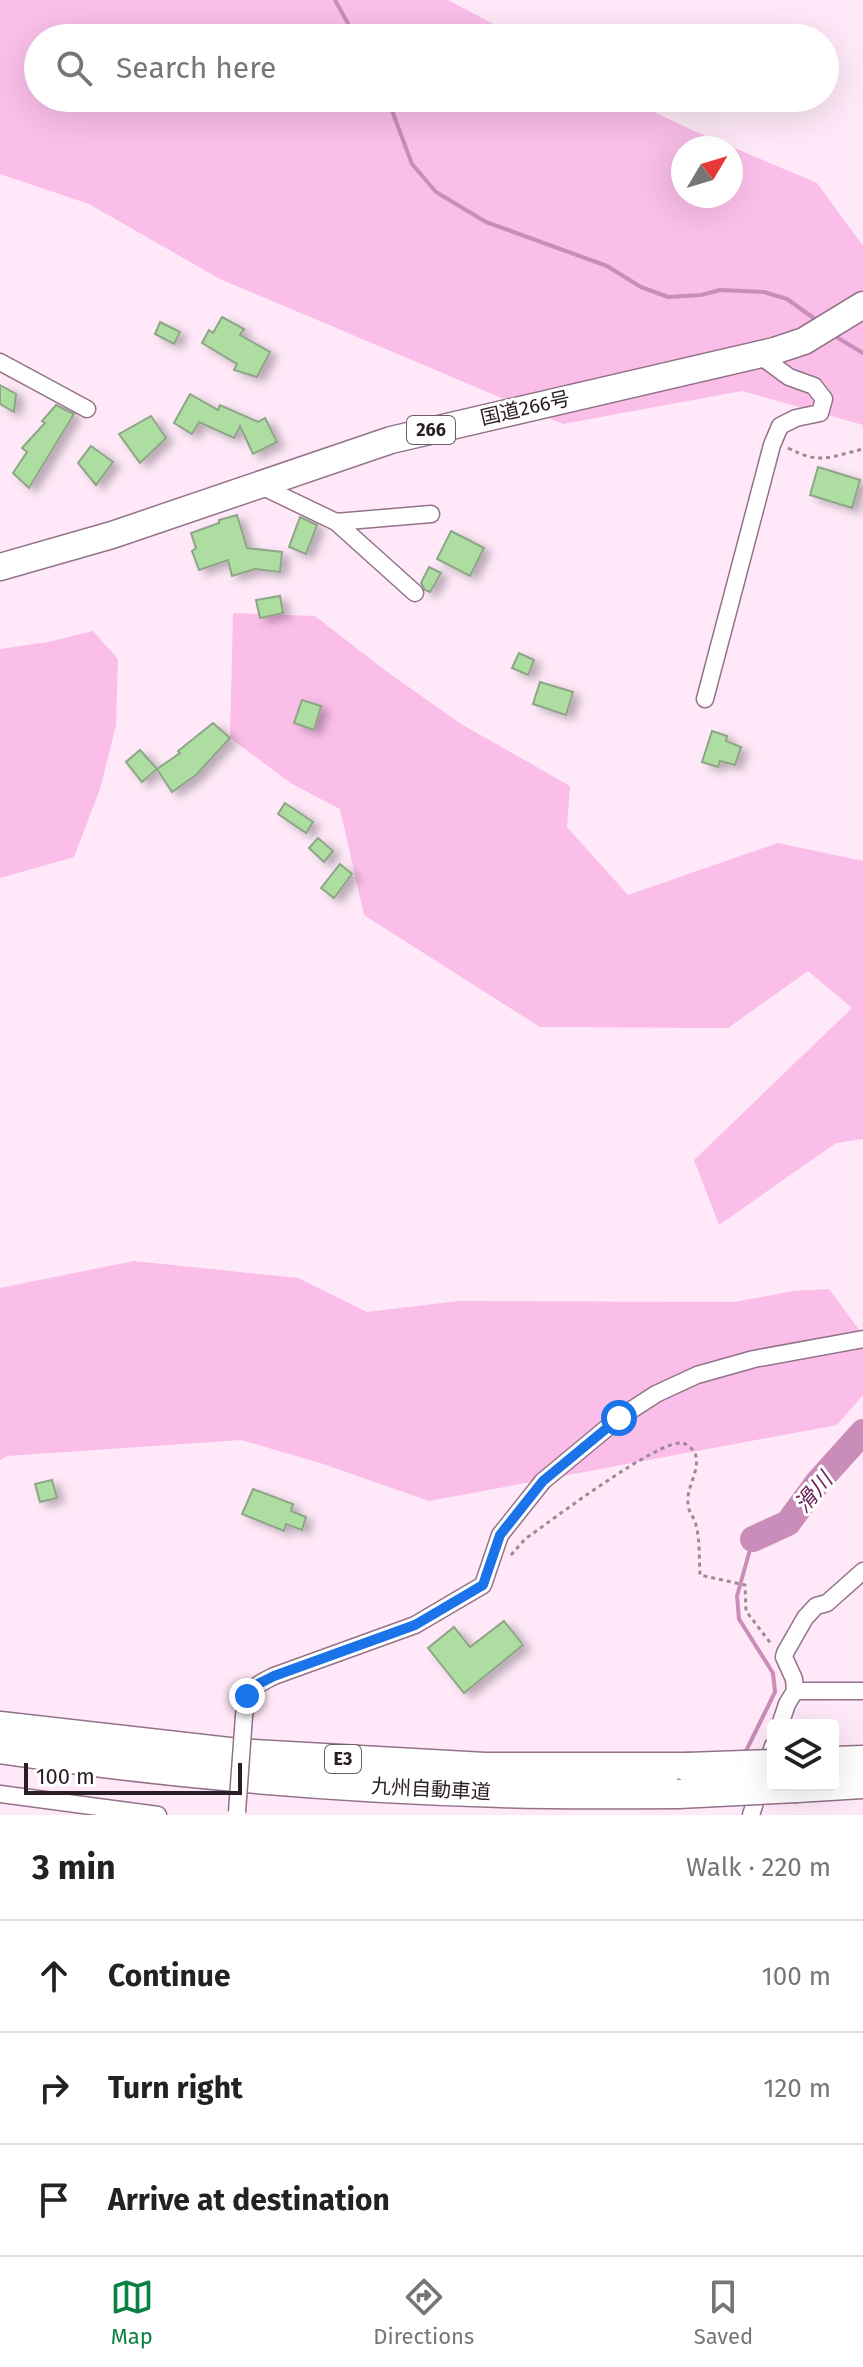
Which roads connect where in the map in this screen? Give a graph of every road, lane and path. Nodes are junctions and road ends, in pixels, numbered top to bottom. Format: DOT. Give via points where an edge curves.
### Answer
graph roads {
  1 [pos="863,305"];
  2 [pos="759,355"];
  3 [pos="0,362"];
  4 [pos="87,409"];
  5 [pos="772,445"];
  6 [pos="863,449"];
  7 [pos="259,485"];
  8 [pos="0,567"];
  9 [pos="415,593"];
  10 [pos="705,699"];
  11 [pos="863,1339"];
  12 [pos="504,1562"];
  13 [pos="863,1571"];
  14 [pos="784,1655"];
  15 [pos="795,1691"];
  16 [pos="863,1691"];
  17 [pos="782,1719"];
  18 [pos="0,1726"];
  19 [pos="0,1749"];
  20 [pos="863,1760"];
  21 [pos="839,1761"];
  22 [pos="767,1764"];
  23 [pos="767,1765"];
  24 [pos="863,1784"];
  25 [pos="0,1794"];
  26 [pos="236,1813"];
  27 [pos="158,1815"];
  28 [pos="751,1815"];
  1 -- 2 [label="highway, 国道266号 / 266" via="804,341"];
  2 -- 5 [label="street" via="789,377 814,386 824,399 820,413 780,426"];
  2 -- 7 [label="highway, 国道266号 / 266" via="391,440"];
  3 -- 4 [label="street"];
  5 -- 6 [label="path" via="816,459"];
  5 -- 10 [label="street"];
  7 -- 8 [label="highway, 国道266号 / 266"];
  7 -- 9 [label="street" via="336,522"];
  11 -- 26 [label="street, bridge" via="754,1359 697,1375 656,1394 543,1481 500,1535 483,1585 415,1625 258,1684 247,1696"];
  12 -- 14 [label="path" via="525,1539 640,1459 683,1443 695,1453 697,1464 688,1513 696,1523 700,1575 745,1585 746,1611"];
  13 -- 14 [label="street" via="827,1603 816,1606"];
  14 -- 15 [label="street"];
  15 -- 16 [label="street"];
  15 -- 17 [label="street"];
  18 -- 22 [label="highway, 九州自動車道 / E3, bridge" via="253,1754 485,1767"];
  19 -- 24 [label="highway, 九州自動車道 / E3, bridge" via="183,1772 502,1793 678,1794"];
  20 -- 21 [label="highway"];
  23 -- 28 [label="street"];
  25 -- 27 [label="street"];
}
